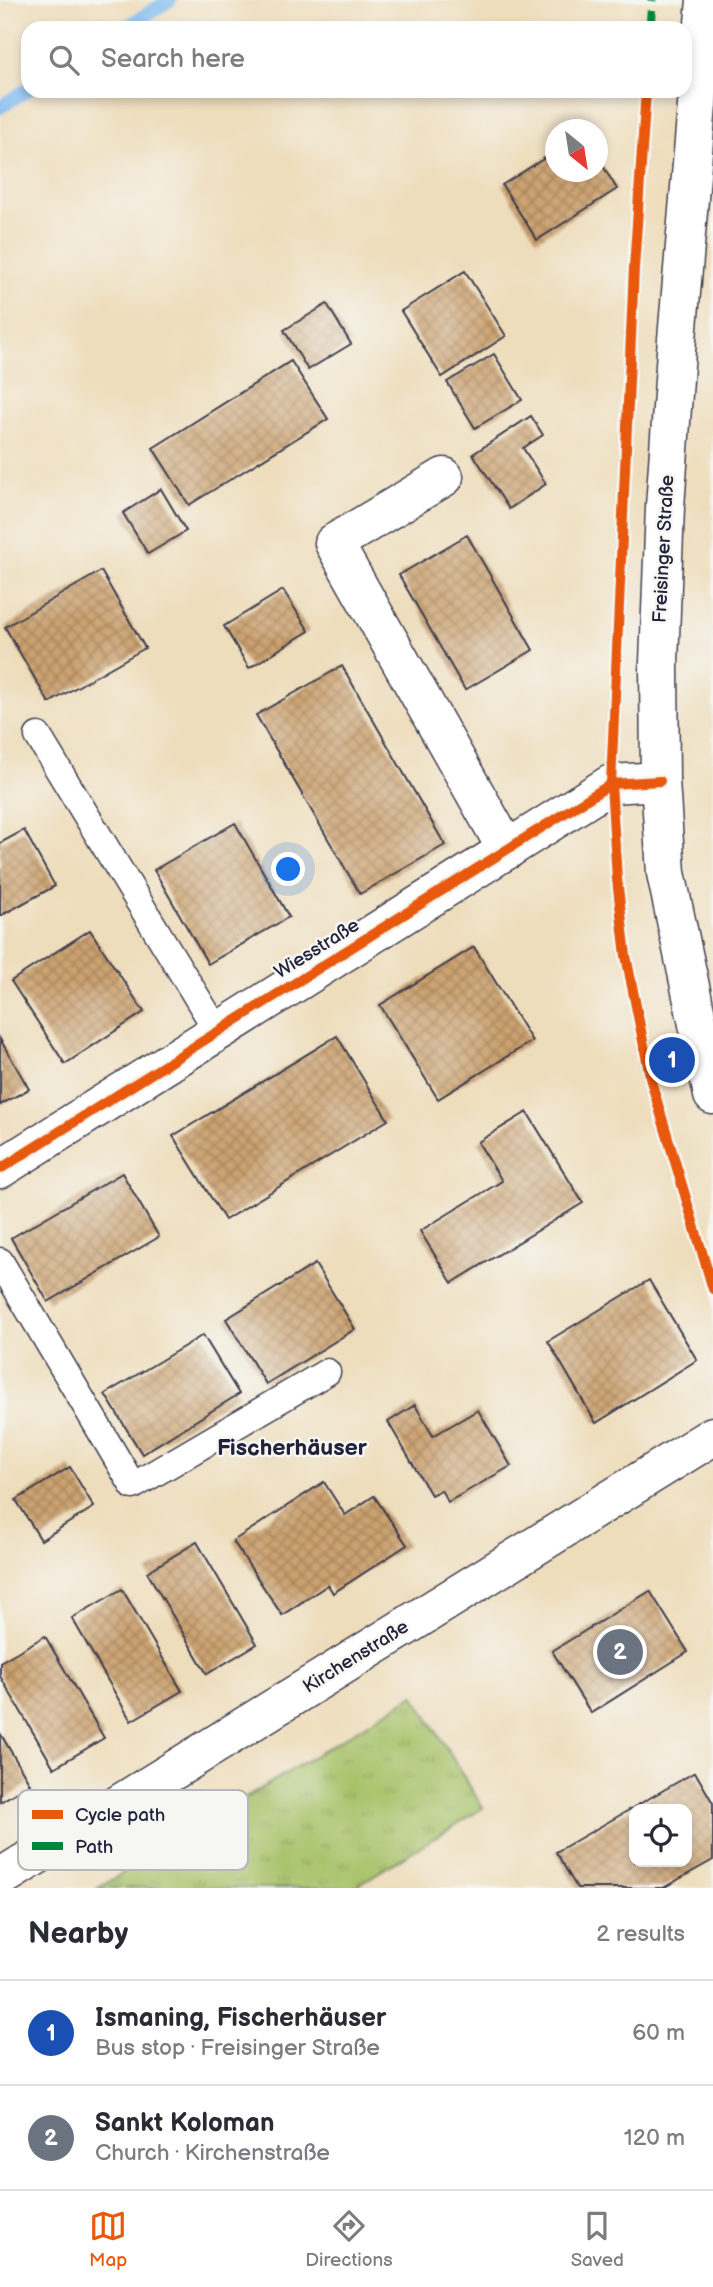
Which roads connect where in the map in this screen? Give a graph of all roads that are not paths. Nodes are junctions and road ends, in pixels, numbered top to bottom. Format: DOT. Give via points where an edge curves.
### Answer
graph roads {
  1 [pos="706,0"];
  2 [pos="444,477"];
  3 [pos="38,736"];
  4 [pos="660,781"];
  5 [pos="507,849"];
  6 [pos="218,1032"];
  7 [pos="713,1095"];
  8 [pos="0,1169"];
  9 [pos="0,1261"];
  10 [pos="327,1372"];
  11 [pos="713,1436"];
  12 [pos="142,1790"];
  13 [pos="18,1867"];
  14 [pos="0,1878"];
  1 -- 4 [label="street, Freisinger Straße" via="665,508"];
  2 -- 5 [label="street" via="334,543"];
  3 -- 6 [label="lane"];
  4 -- 5 [label="street, Wiesstraße" via="611,784"];
  4 -- 7 [label="street, Freisinger Straße" via="666,873"];
  5 -- 6 [label="street, Wiesstraße"];
  6 -- 8 [label="street, Wiesstraße"];
  9 -- 10 [label="lane" via="133,1486"];
  11 -- 12 [label="street, Kirchenstraße"];
  13 -- 14 [label="street, Kirchenstraße"];
}
